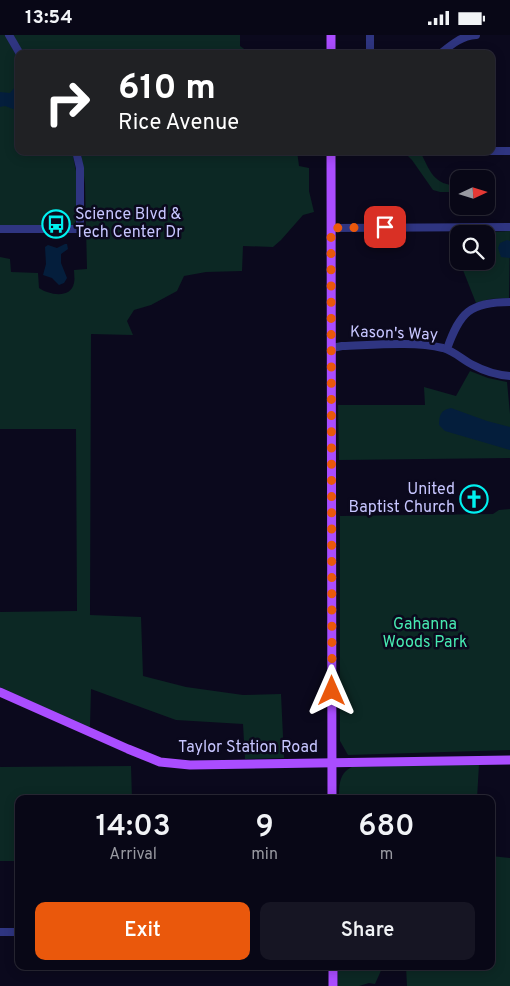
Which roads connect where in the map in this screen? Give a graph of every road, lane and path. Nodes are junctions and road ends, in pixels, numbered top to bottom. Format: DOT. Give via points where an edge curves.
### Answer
graph roads {
  1 [pos="9,35"];
  2 [pos="331,35"];
  3 [pos="370,35"];
  4 [pos="476,35"];
  5 [pos="18,50"];
  6 [pos="331,50"];
  7 [pos="370,50"];
  8 [pos="446,50"];
  9 [pos="495,151"];
  10 [pos="510,151"];
  11 [pos="77,155"];
  12 [pos="331,155"];
  13 [pos="510,227"];
  14 [pos="331,228"];
  15 [pos="0,229"];
  16 [pos="510,302"];
  17 [pos="332,348"];
  18 [pos="447,349"];
  19 [pos="510,376"];
  20 [pos="0,692"];
  21 [pos="510,760"];
  22 [pos="332,763"];
  23 [pos="332,795"];
  24 [pos="0,932"];
  25 [pos="15,932"];
  26 [pos="333,970"];
  27 [pos="333,986"];
  1 -- 5 [label="street"];
  2 -- 6 [label="main road"];
  3 -- 7 [label="street"];
  4 -- 8 [label="street" via="468,36"];
  9 -- 10 [label="street"];
  11 -- 15 [label="street" via="81,177 80,229"];
  12 -- 14 [label="main road"];
  13 -- 14 [label="street"];
  14 -- 17 [label="main road"];
  16 -- 18 [label="street" via="488,302 475,307 459,320"];
  17 -- 18 [label="street, Kason's Way" via="421,345"];
  17 -- 22 [label="main road"];
  18 -- 19 [label="street, Kason's Way" via="486,371"];
  20 -- 22 [label="main road, Taylor Station Road" via="160,762 190,765"];
  21 -- 22 [label="main road, Taylor Station Road"];
  22 -- 23 [label="main road"];
  24 -- 25 [label="street"];
  26 -- 27 [label="main road"];
}
